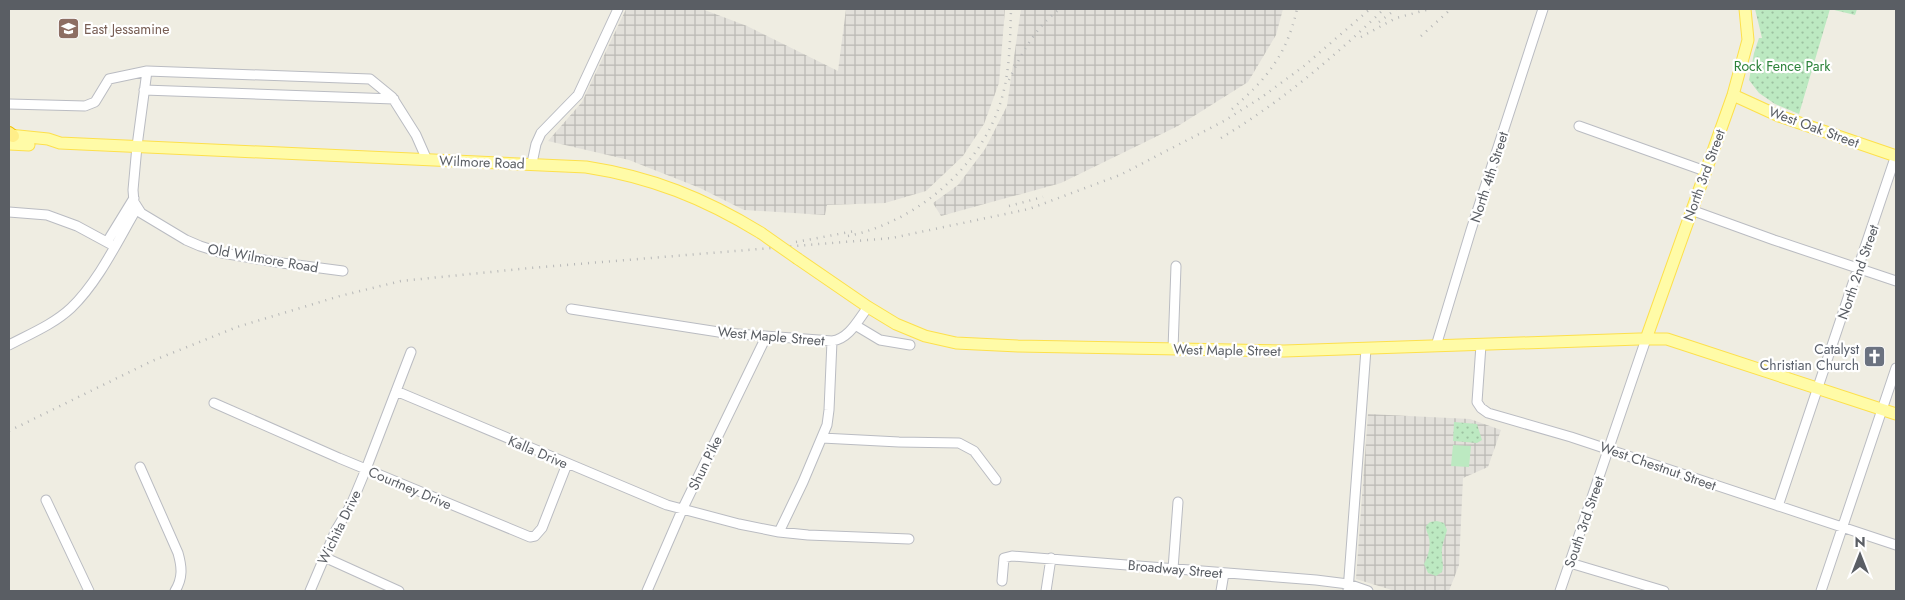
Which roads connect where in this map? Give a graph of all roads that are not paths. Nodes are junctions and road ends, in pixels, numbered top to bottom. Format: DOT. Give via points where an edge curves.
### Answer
graph roads {
  1 [pos="618,9"];
  2 [pos="1543,9"];
  3 [pos="1744,9"];
  4 [pos="147,71"];
  5 [pos="144,90"];
  6 [pos="1733,94"];
  7 [pos="394,99"];
  8 [pos="9,104"];
  9 [pos="1579,126"];
  10 [pos="10,137"];
  11 [pos="137,146"];
  12 [pos="1896,156"];
  13 [pos="427,160"];
  14 [pos="532,163"];
  15 [pos="1705,171"];
  16 [pos="134,198"];
  17 [pos="137,208"];
  18 [pos="1691,210"];
  19 [pos="9,212"];
  20 [pos="111,244"];
  21 [pos="1176,266"];
  22 [pos="1858,269"];
  23 [pos="343,271"];
  24 [pos="1896,281"];
  25 [pos="868,307"];
  26 [pos="572,309"];
  27 [pos="854,325"];
  28 [pos="766,337"];
  29 [pos="1646,338"];
  30 [pos="832,341"];
  31 [pos="9,345"];
  32 [pos="910,345"];
  33 [pos="1481,345"];
  34 [pos="1436,346"];
  35 [pos="1173,349"];
  36 [pos="1366,349"];
  37 [pos="411,352"];
  38 [pos="1896,368"];
  39 [pos="1817,389"];
  40 [pos="396,391"];
  41 [pos="214,403"];
  42 [pos="1882,409"];
  43 [pos="1896,414"];
  44 [pos="822,438"];
  45 [pos="1609,450"];
  46 [pos="567,464"];
  47 [pos="140,467"];
  48 [pos="366,469"];
  49 [pos="996,480"];
  50 [pos="46,500"];
  51 [pos="1178,502"];
  52 [pos="1778,506"];
  53 [pos="682,508"];
  54 [pos="1842,527"];
  55 [pos="779,532"];
  56 [pos="909,539"];
  57 [pos="1896,546"];
  58 [pos="324,557"];
  59 [pos="1051,558"];
  60 [pos="1570,563"];
  61 [pos="1173,569"];
  62 [pos="1224,573"];
  63 [pos="1002,581"];
  64 [pos="1348,588"];
  65 [pos="89,591"];
  66 [pos="175,591"];
  67 [pos="310,591"];
  68 [pos="396,591"];
  69 [pos="648,591"];
  70 [pos="1046,591"];
  71 [pos="1221,591"];
  72 [pos="1368,591"];
  73 [pos="1560,591"];
  74 [pos="1664,591"];
  75 [pos="1821,591"];
  1 -- 14 [label="street" via="578,95 541,133"];
  2 -- 34 [label="street, North 4th Street"];
  3 -- 6 [label="main road, North 3rd Street" via="1748,40"];
  4 -- 5 [label="street"];
  4 -- 7 [label="street" via="370,79"];
  4 -- 8 [label="street" via="109,79 95,102 85,106"];
  5 -- 7 [label="street"];
  5 -- 11 [label="street"];
  6 -- 12 [label="main road, West Oak Street" via="1779,116"];
  6 -- 15 [label="main road, North 3rd Street"];
  7 -- 13 [label="street"];
  9 -- 15 [label="street"];
  10 -- 11 [label="main road, Wilmore Road"];
  11 -- 13 [label="main road, Wilmore Road"];
  11 -- 16 [label="street"];
  12 -- 22 [label="street, North 2nd Street"];
  13 -- 14 [label="main road, Wilmore Road"];
  14 -- 25 [label="main road, Wilmore Road, bridge" via="586,167 644,178 709,203 761,233"];
  15 -- 18 [label="main road, North 3rd Street"];
  16 -- 17 [label="street"];
  16 -- 20 [label="street"];
  17 -- 20 [label="street"];
  17 -- 23 [label="street, Old Wilmore Road" via="146,217 200,246 222,253"];
  18 -- 22 [label="street"];
  18 -- 29 [label="main road, North 3rd Street"];
  19 -- 20 [label="street" via="46,215 77,226"];
  20 -- 31 [label="street" via="86,291 71,308 53,322"];
  21 -- 35 [label="street"];
  22 -- 24 [label="street"];
  22 -- 39 [label="street, North 2nd Street"];
  25 -- 27 [label="street, West Maple Street"];
  25 -- 35 [label="main road, West Maple Street" via="911,330 956,343"];
  26 -- 28 [label="street, West Maple Street"];
  27 -- 30 [label="street, West Maple Street" via="843,338"];
  27 -- 32 [label="street" via="880,340"];
  28 -- 30 [label="street, West Maple Street"];
  28 -- 53 [label="street, Shun Pike"];
  29 -- 33 [label="main road, West Maple Street"];
  29 -- 39 [label="main road, West Maple Street" via="1667,339"];
  29 -- 45 [label="street, South 3rd Street"];
  30 -- 44 [label="street" via="829,410"];
  33 -- 34 [label="main road, West Maple Street"];
  33 -- 45 [label="street, West Chestnut Street" via="1477,392 1480,408"];
  34 -- 36 [label="main road, West Maple Street"];
  35 -- 36 [label="main road, West Maple Street"];
  36 -- 64 [label="street"];
  37 -- 40 [label="street, Wichita Drive"];
  38 -- 42 [label="street"];
  39 -- 42 [label="main road, West Maple Street"];
  39 -- 52 [label="street, North 2nd Street"];
  40 -- 46 [label="street, Kalla Drive"];
  40 -- 48 [label="street, Wichita Drive"];
  41 -- 48 [label="street, Courtney Drive"];
  42 -- 43 [label="main road, West Maple Street"];
  42 -- 54 [label="street"];
  44 -- 49 [label="street" via="959,443 974,451"];
  44 -- 55 [label="street"];
  45 -- 52 [label="street, West Chestnut Street"];
  45 -- 60 [label="street, South 3rd Street"];
  46 -- 48 [label="street, Courtney Drive" via="542,528 530,537"];
  46 -- 53 [label="street, Kalla Drive" via="667,505"];
  47 -- 66 [label="street" via="178,553 181,578"];
  48 -- 58 [label="street, Wichita Drive"];
  50 -- 65 [label="street"];
  51 -- 61 [label="street"];
  52 -- 54 [label="street, West Chestnut Street"];
  53 -- 55 [label="street, Kalla Drive"];
  53 -- 69 [label="street, Shun Pike"];
  54 -- 57 [label="street, West Chestnut Street"];
  54 -- 75 [label="street"];
  55 -- 56 [label="street, Kalla Drive"];
  58 -- 67 [label="street, Wichita Drive"];
  58 -- 68 [label="street"];
  59 -- 61 [label="street, Broadway Street"];
  59 -- 63 [label="street, Broadway Street" via="1004,558"];
  59 -- 70 [label="street"];
  60 -- 73 [label="street, South 3rd Street"];
  60 -- 74 [label="street"];
  61 -- 62 [label="street, Broadway Street"];
  62 -- 64 [label="street, Broadway Street" via="1316,580"];
  62 -- 71 [label="street"];
  64 -- 72 [label="street, Broadway Street"];
}
